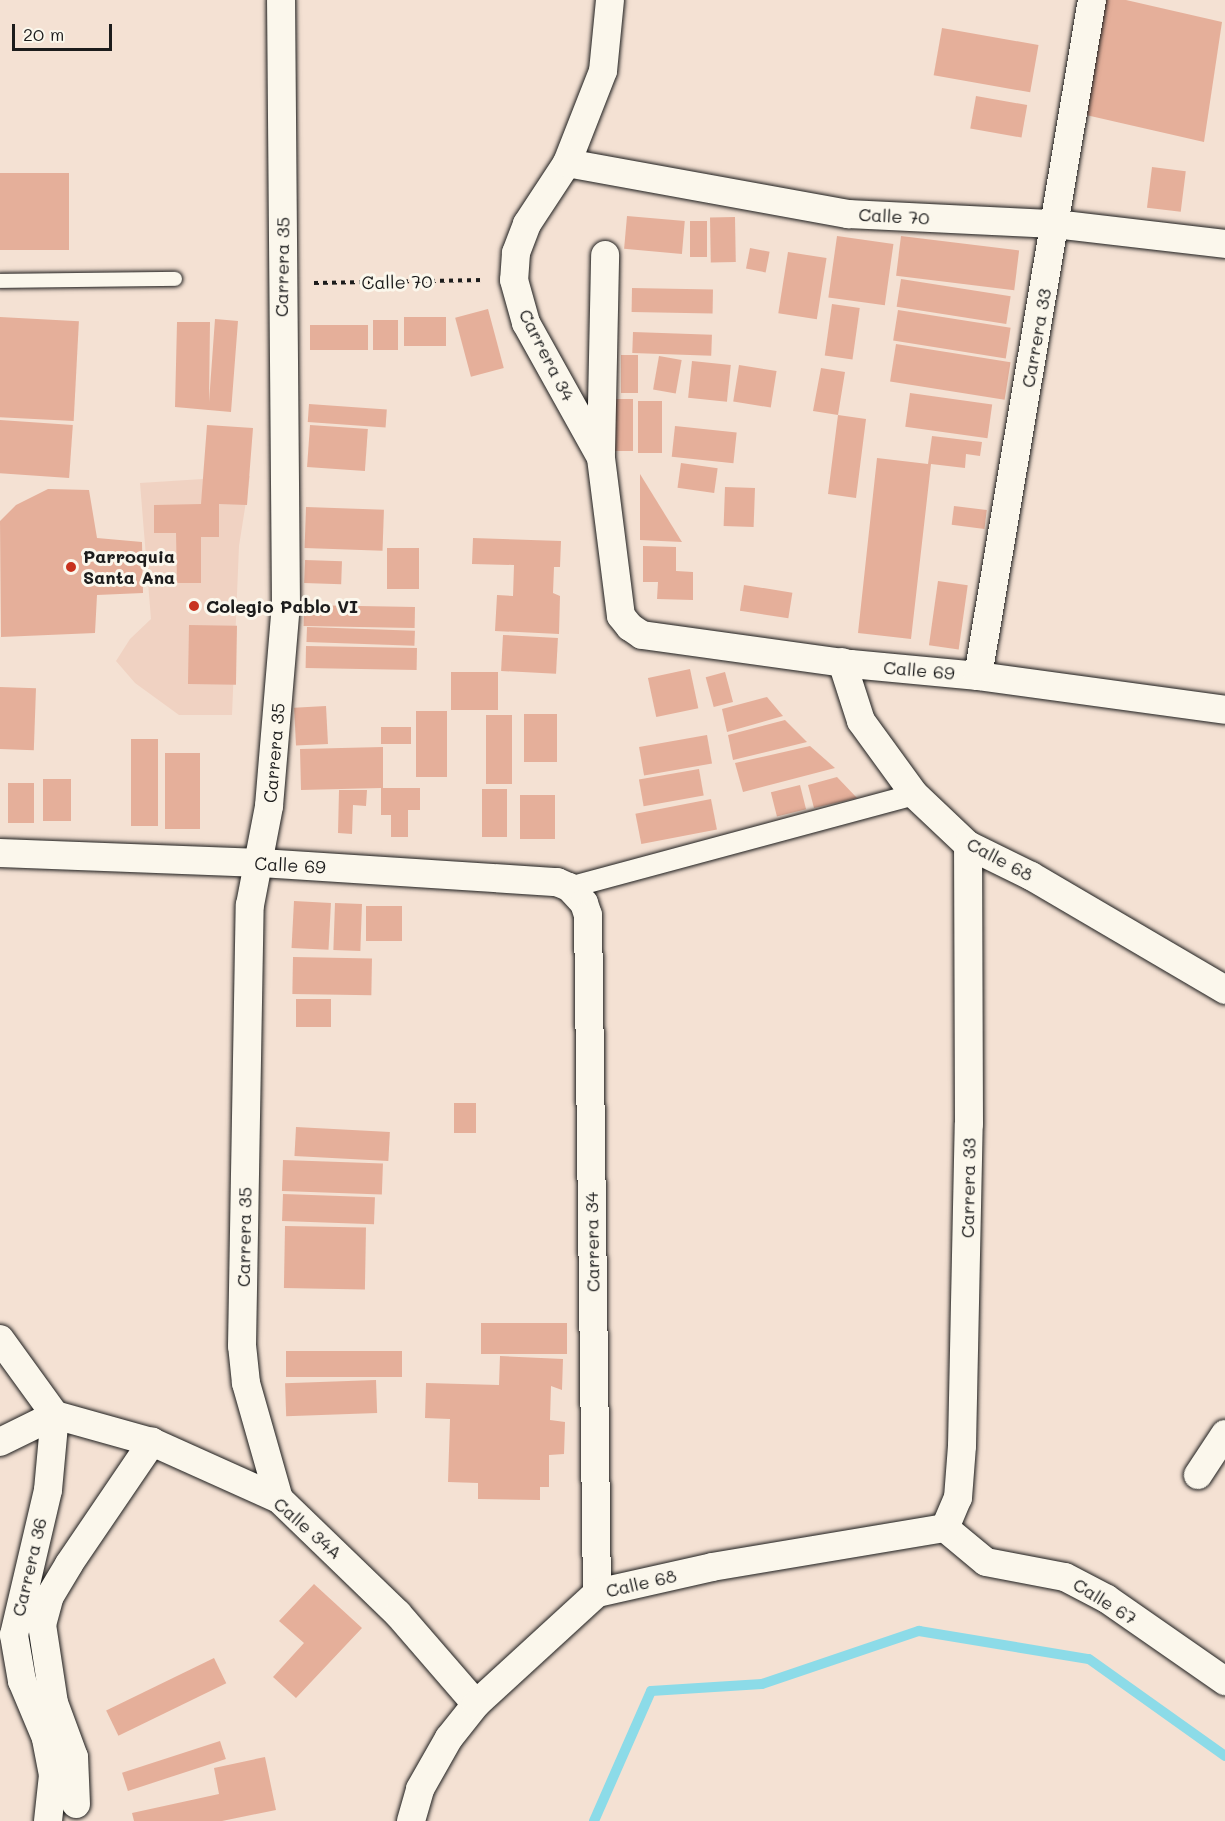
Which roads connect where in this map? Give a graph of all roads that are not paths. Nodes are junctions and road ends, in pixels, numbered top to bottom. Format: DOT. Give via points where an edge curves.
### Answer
graph roads {
  1 [pos="280,0"];
  2 [pos="610,0"];
  3 [pos="1092,0"];
  4 [pos="567,163"];
  5 [pos="1055,224"];
  6 [pos="1225,244"];
  7 [pos="605,255"];
  8 [pos="175,279"];
  9 [pos="0,281"];
  10 [pos="601,458"];
  11 [pos="621,616"];
  12 [pos="842,662"];
  13 [pos="978,676"];
  14 [pos="1225,710"];
  15 [pos="914,794"];
  16 [pos="968,845"];
  17 [pos="0,853"];
  18 [pos="261,863"];
  19 [pos="573,890"];
  20 [pos="1225,990"];
  21 [pos="0,1339"];
  22 [pos="56,1415"];
  23 [pos="1225,1434"];
  24 [pos="0,1442"];
  25 [pos="152,1442"];
  26 [pos="1197,1475"];
  27 [pos="279,1499"];
  28 [pos="945,1528"];
  29 [pos="597,1593"];
  30 [pos="1225,1681"];
  31 [pos="476,1704"];
  32 [pos="76,1804"];
  33 [pos="48,1821"];
  34 [pos="411,1821"];
  1 -- 18 [label="street, Carrera 35" via="286,605"];
  2 -- 4 [label="street, Carrera 34" via="603,71"];
  3 -- 5 [label="street, Carrera 33"];
  4 -- 5 [label="street, Calle 70" via="848,214"];
  4 -- 10 [label="street, Carrera 34" via="527,224 516,253 514,280 526,322"];
  5 -- 6 [label="street, Calle 70"];
  5 -- 13 [label="street, Carrera 33"];
  7 -- 10 [label="street" via="599,384"];
  8 -- 9 [label="lane"];
  10 -- 11 [label="street, Carrera 34"];
  11 -- 12 [label="street, Calle 69" via="642,635"];
  12 -- 13 [label="street, Calle 69"];
  12 -- 15 [label="street, Calle 68" via="861,721"];
  13 -- 14 [label="street, Calle 69"];
  15 -- 16 [label="street, Calle 68"];
  15 -- 19 [label="street"];
  16 -- 20 [label="street, Calle 68" via="1031,876"];
  16 -- 28 [label="street, Carrera 33" via="969,1124 962,1446 958,1498"];
  17 -- 18 [label="street, Calle 69"];
  18 -- 19 [label="street, Calle 69" via="557,882"];
  18 -- 27 [label="street, Carrera 35" via="249,905 242,1346 246,1383"];
  19 -- 29 [label="street, Carrera 34" via="588,915"];
  21 -- 22 [label="street"];
  22 -- 24 [label="street"];
  22 -- 25 [label="street, Calle 34A"];
  22 -- 33 [label="street, Carrera 36" via="48,1490 14,1635 22,1682 46,1738 53,1775"];
  23 -- 26 [label="street"];
  25 -- 27 [label="street, Calle 34A"];
  25 -- 32 [label="street" via="69,1564 50,1596 42,1625 54,1703 74,1757"];
  27 -- 31 [label="street, Calle 34A" via="398,1614"];
  28 -- 29 [label="street, Calle 68" via="712,1567"];
  28 -- 30 [label="street, Calle 67" via="986,1562 1065,1576 1107,1599"];
  29 -- 31 [label="street, Calle 68"];
  31 -- 34 [label="street, Calle 68" via="448,1738 420,1789"];
}
